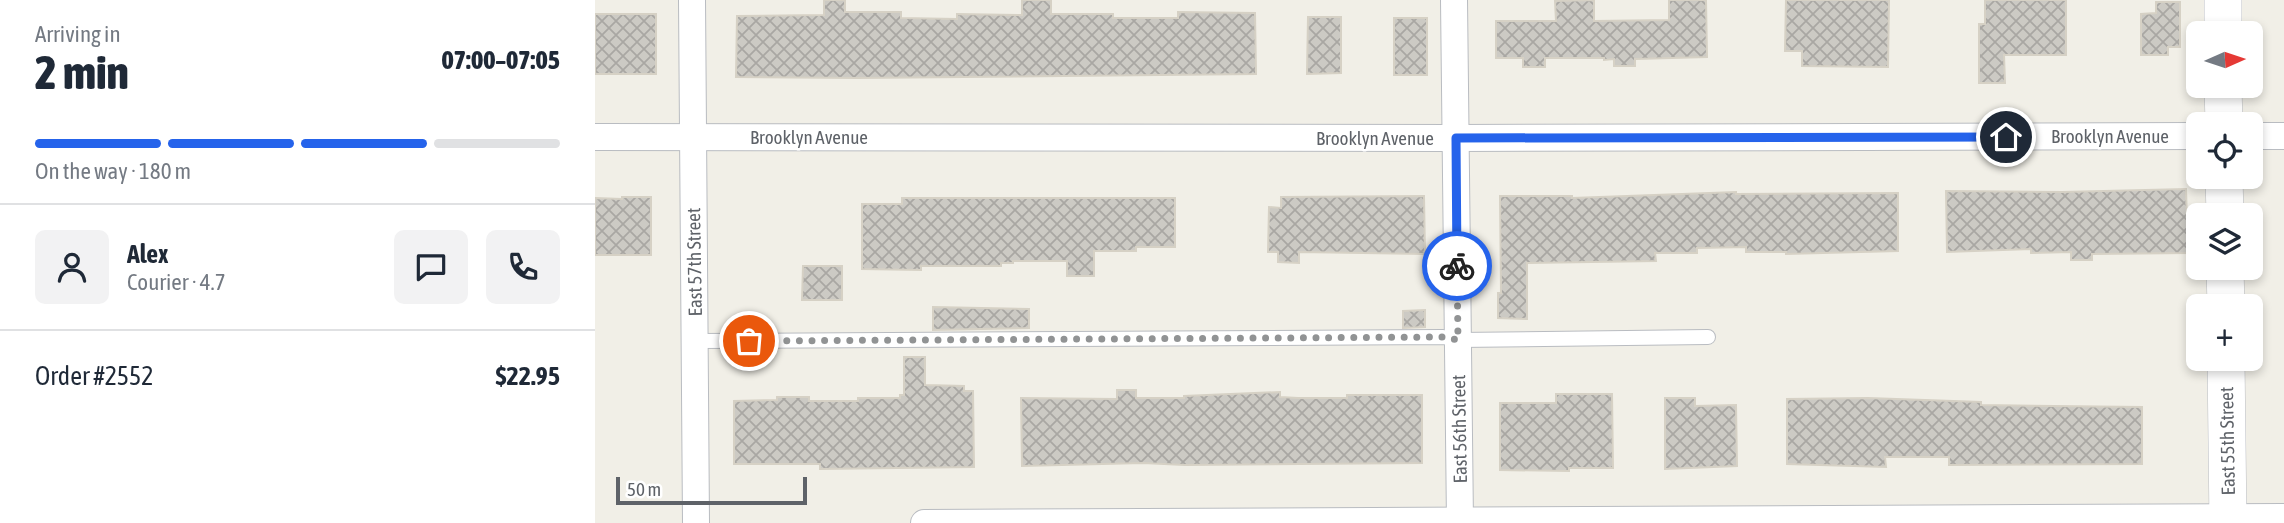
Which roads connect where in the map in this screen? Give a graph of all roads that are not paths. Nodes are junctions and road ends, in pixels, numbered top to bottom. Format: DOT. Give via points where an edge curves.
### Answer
graph roads {
  1 [pos="692,0"];
  2 [pos="1454,0"];
  3 [pos="2223,0"];
  4 [pos="2223,21"];
  5 [pos="692,136"];
  6 [pos="2186,136"];
  7 [pos="2263,136"];
  8 [pos="2284,136"];
  9 [pos="595,137"];
  10 [pos="1456,138"];
  11 [pos="1708,337"];
  12 [pos="1458,340"];
  13 [pos="694,341"];
  14 [pos="2226,371"];
  15 [pos="2284,517"];
  16 [pos="2228,520"];
  17 [pos="1460,522"];
  18 [pos="696,523"];
  19 [pos="924,523"];
  1 -- 5 [label="street, East 57th Street"];
  2 -- 10 [label="street, East 56th Street"];
  3 -- 4 [label="main road"];
  5 -- 9 [label="street, Brooklyn Avenue"];
  5 -- 10 [label="street, Brooklyn Avenue"];
  5 -- 13 [label="street, East 57th Street"];
  6 -- 10 [label="street, Brooklyn Avenue"];
  7 -- 8 [label="street"];
  10 -- 12 [label="street, East 56th Street"];
  11 -- 12 [label="lane"];
  12 -- 13 [label="lane"];
  12 -- 17 [label="street, East 56th Street"];
  13 -- 18 [label="street, East 57th Street"];
  14 -- 16 [label="main road, East 55th Street"];
  15 -- 16 [label="street"];
  16 -- 17 [label="street"];
  17 -- 19 [label="street"];
}
